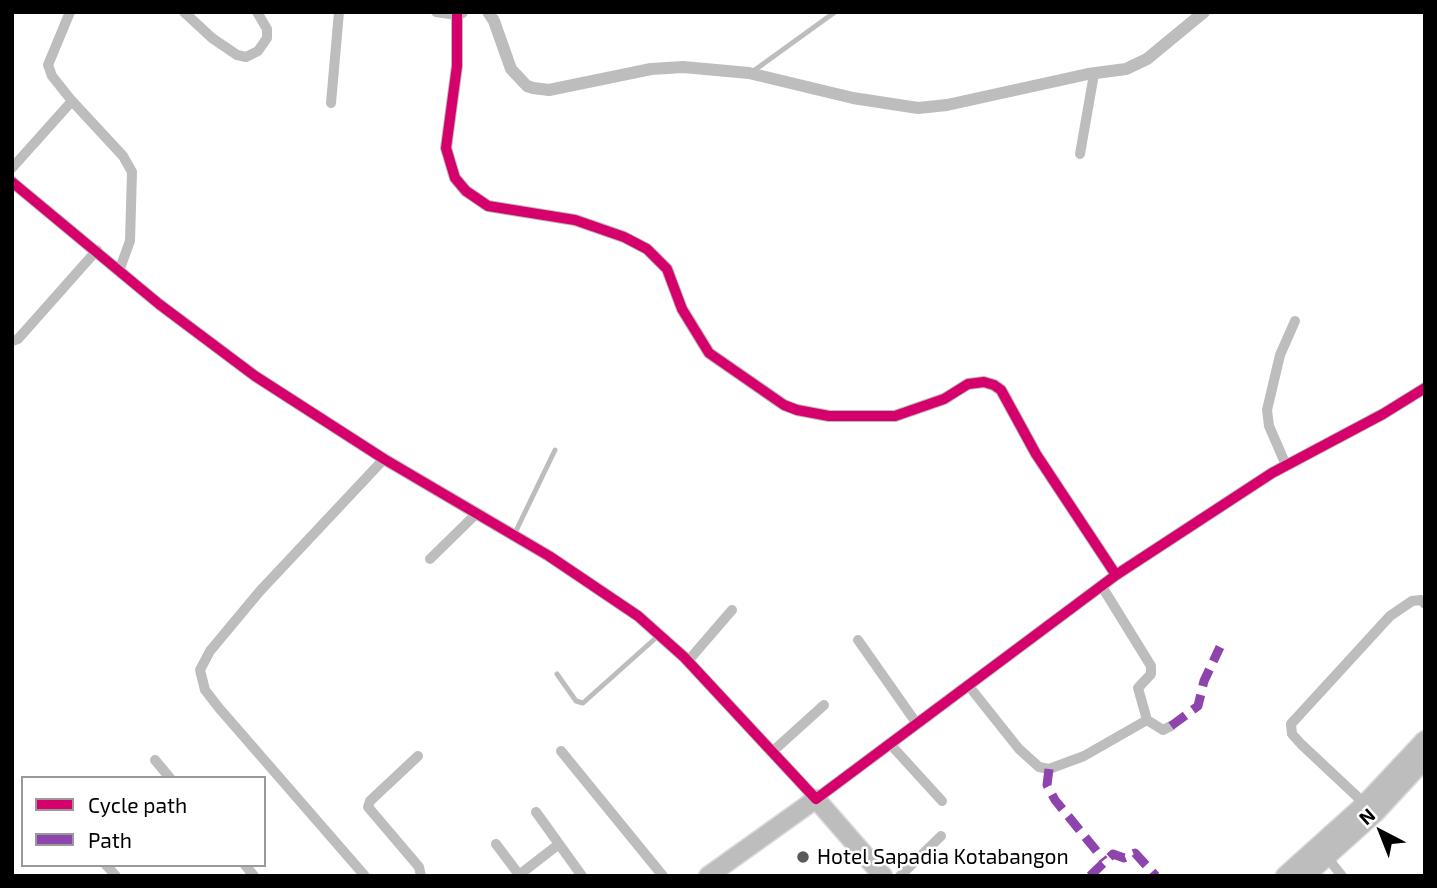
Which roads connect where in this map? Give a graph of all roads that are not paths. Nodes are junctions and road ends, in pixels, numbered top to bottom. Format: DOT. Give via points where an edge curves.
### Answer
graph roads {
  1 [pos="70,12"];
  2 [pos="184,12"];
  3 [pos="257,12"];
  4 [pos="339,12"];
  5 [pos="436,12"];
  6 [pos="488,12"];
  7 [pos="835,12"];
  8 [pos="1205,12"];
  9 [pos="460,14"];
  10 [pos="749,74"];
  11 [pos="1094,74"];
  12 [pos="72,101"];
  13 [pos="331,103"];
  14 [pos="1080,154"];
  15 [pos="12,168"];
  16 [pos="12,182"];
  17 [pos="97,250"];
  18 [pos="119,271"];
  19 [pos="1294,321"];
  20 [pos="12,341"];
  21 [pos="1425,388"];
  22 [pos="555,450"];
  23 [pos="384,459"];
  24 [pos="1286,465"];
  25 [pos="477,513"];
  26 [pos="514,535"];
  27 [pos="430,559"];
  28 [pos="1116,575"];
  29 [pos="1101,585"];
  30 [pos="1425,604"];
  31 [pos="732,610"];
  32 [pos="660,634"];
  33 [pos="858,640"];
  34 [pos="688,661"];
  35 [pos="557,674"];
  36 [pos="968,685"];
  37 [pos="824,705"];
  38 [pos="1147,720"];
  39 [pos="917,724"];
  40 [pos="1171,726"];
  41 [pos="1425,740"];
  42 [pos="890,744"];
  43 [pos="561,751"];
  44 [pos="772,752"];
  45 [pos="418,756"];
  46 [pos="1425,759"];
  47 [pos="155,760"];
  48 [pos="168,776"];
  49 [pos="816,799"];
  50 [pos="942,802"];
  51 [pos="1365,804"];
  52 [pos="536,812"];
  53 [pos="941,836"];
  54 [pos="496,844"];
  55 [pos="559,844"];
  56 [pos="1326,856"];
  57 [pos="519,875"];
  58 [pos="365,876"];
  59 [pos="421,876"];
  60 [pos="582,876"];
  61 [pos="663,876"];
  62 [pos="708,876"];
  63 [pos="883,876"];
  64 [pos="900,876"];
  65 [pos="1285,876"];
  66 [pos="1305,876"];
  67 [pos="1342,876"];
  1 -- 12 [label="street" via="48,65"];
  2 -- 3 [label="street" via="212,38 246,57 258,51 267,38"];
  4 -- 13 [label="street"];
  5 -- 9 [label="street"];
  6 -- 10 [label="street" via="511,69 533,88 549,90 651,69 683,67"];
  7 -- 10 [label="lane"];
  8 -- 11 [label="street" via="1138,65"];
  9 -- 28 [label="street" via="446,148 455,178 473,197 498,208 575,220 647,249 667,269 691,326 709,353 797,410 829,416 895,416 944,399 968,384 994,385"];
  10 -- 11 [label="street" via="918,108"];
  11 -- 14 [label="street"];
  12 -- 15 [label="street"];
  12 -- 18 [label="street" via="132,172 130,241"];
  16 -- 17 [label="street"];
  17 -- 18 [label="street"];
  17 -- 20 [label="street"];
  18 -- 23 [label="street" via="255,376"];
  19 -- 24 [label="street" via="1280,355 1267,411"];
  21 -- 24 [label="street"];
  22 -- 26 [label="lane"];
  23 -- 25 [label="street"];
  23 -- 58 [label="street" via="260,591 210,651 200,670 205,690 219,708"];
  24 -- 28 [label="street"];
  25 -- 26 [label="street"];
  25 -- 27 [label="street"];
  26 -- 32 [label="street"];
  28 -- 29 [label="street"];
  29 -- 36 [label="street"];
  29 -- 38 [label="street" via="1151,666 1138,688"];
  30 -- 51 [label="street" via="1412,601 1390,616 1291,724 1292,734 1301,744"];
  31 -- 34 [label="street"];
  32 -- 34 [label="street"];
  32 -- 35 [label="lane" via="583,703 576,701"];
  33 -- 39 [label="street"];
  34 -- 44 [label="street"];
  36 -- 38 [label="street" via="1027,757 1049,769 1083,756"];
  36 -- 39 [label="street"];
  37 -- 44 [label="street"];
  38 -- 40 [label="street" via="1163,730"];
  39 -- 42 [label="street"];
  41 -- 51 [label="highway"];
  42 -- 49 [label="street"];
  42 -- 50 [label="street"];
  43 -- 61 [label="street"];
  44 -- 49 [label="street"];
  45 -- 59 [label="street" via="368,807 419,867"];
  46 -- 56 [label="highway" via="1375,813"];
  47 -- 48 [label="street"];
  49 -- 62 [label="highway"];
  49 -- 63 [label="highway"];
  51 -- 65 [label="highway"];
  52 -- 55 [label="street"];
  53 -- 64 [label="street"];
  54 -- 57 [label="street"];
  55 -- 57 [label="street"];
  55 -- 60 [label="street"];
  56 -- 66 [label="highway"];
  56 -- 67 [label="street"];
}
